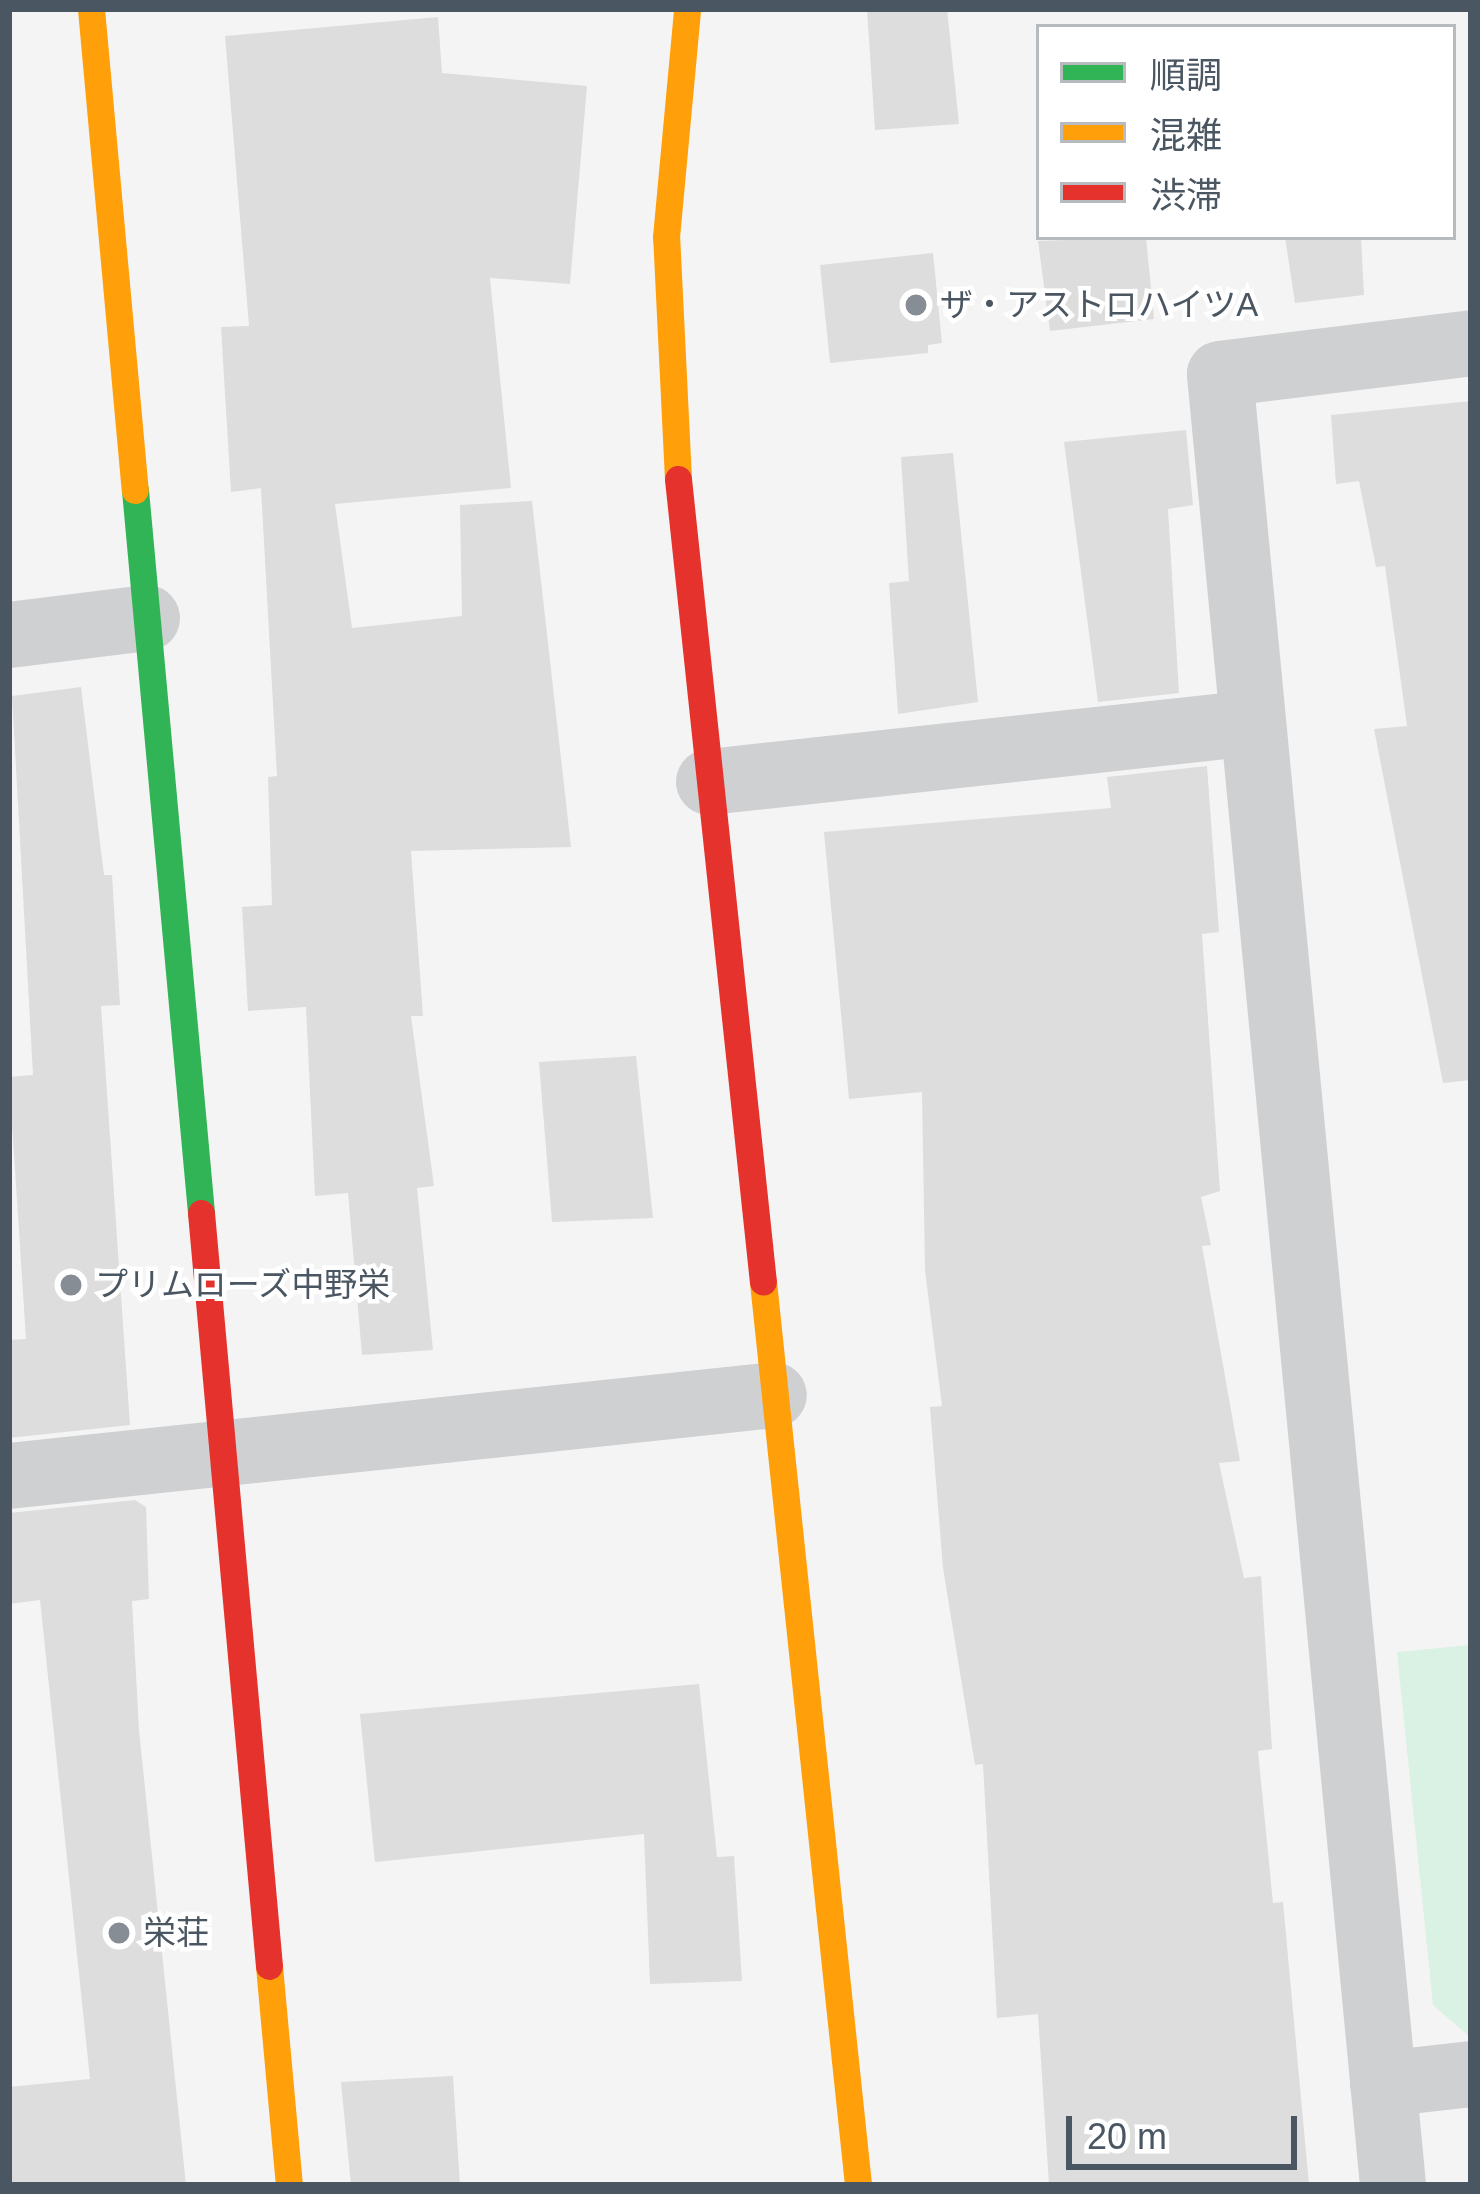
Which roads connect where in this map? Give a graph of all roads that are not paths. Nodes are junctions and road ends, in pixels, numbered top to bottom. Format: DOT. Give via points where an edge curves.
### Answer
graph roads {
  1 [pos="91,9"];
  2 [pos="687,9"];
  3 [pos="1471,343"];
  4 [pos="147,618"];
  5 [pos="9,635"];
  6 [pos="1253,723"];
  7 [pos="709,782"];
  8 [pos="774,1394"];
  9 [pos="222,1454"];
  10 [pos="9,1476"];
  11 [pos="1471,2074"];
  12 [pos="1383,2084"];
  13 [pos="289,2185"];
  14 [pos="857,2185"];
  15 [pos="1393,2185"];
  1 -- 4 [label="street"];
  2 -- 7 [label="street" via="666,237 669,394"];
  3 -- 6 [label="street" via="1220,374"];
  4 -- 5 [label="street"];
  4 -- 9 [label="street"];
  6 -- 7 [label="street"];
  6 -- 12 [label="street"];
  7 -- 8 [label="street"];
  8 -- 9 [label="street"];
  8 -- 14 [label="street"];
  9 -- 10 [label="street"];
  9 -- 13 [label="street"];
  11 -- 12 [label="street"];
  12 -- 15 [label="street"];
}
